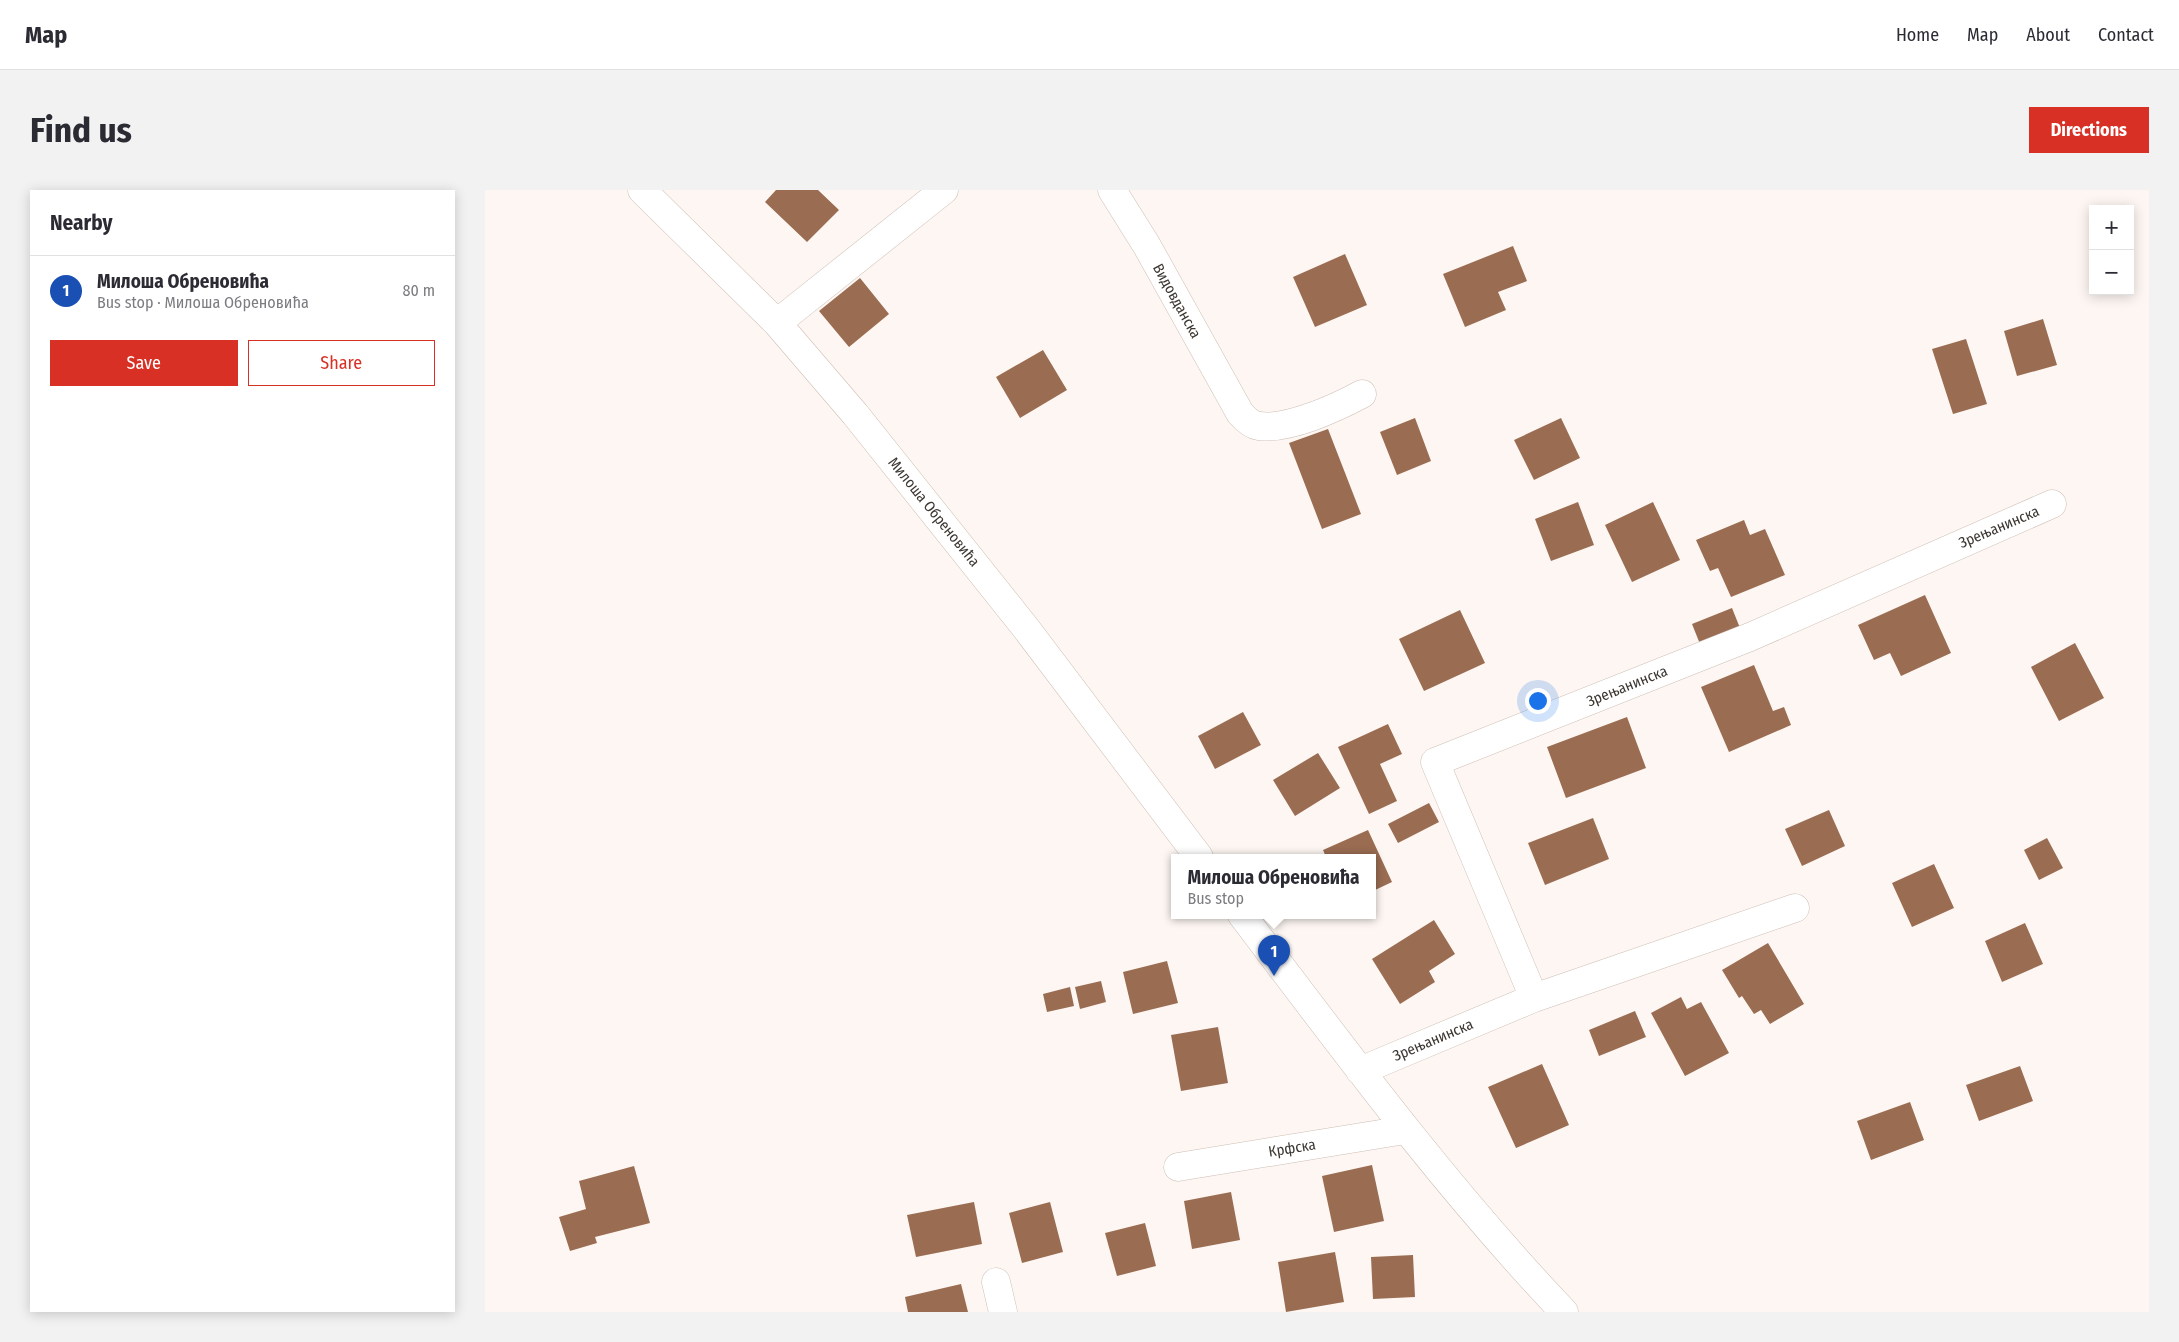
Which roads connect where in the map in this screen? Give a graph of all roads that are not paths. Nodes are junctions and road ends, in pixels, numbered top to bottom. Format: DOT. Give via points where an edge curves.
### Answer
graph roads {
  1 [pos="642,190"];
  2 [pos="944,190"];
  3 [pos="1112,190"];
  4 [pos="777,323"];
  5 [pos="1361,394"];
  6 [pos="2052,504"];
  7 [pos="1197,854"];
  8 [pos="1795,908"];
  9 [pos="1245,919"];
  10 [pos="1534,998"];
  11 [pos="1360,1071"];
  12 [pos="1405,1130"];
  13 [pos="1179,1167"];
  14 [pos="996,1282"];
  15 [pos="1003,1312"];
  16 [pos="1564,1312"];
  1 -- 4 [label="street, Милоша Обреновића"];
  2 -- 4 [label="street"];
  3 -- 5 [label="street, Видовданска" via="1247,421 1256,425 1284,424 1337,407"];
  4 -- 7 [label="street, Милоша Обреновића" via="855,414 1019,619"];
  6 -- 10 [label="street, Зрењанинска" via="1750,636 1435,762"];
  8 -- 10 [label="street, Зрењанинска"];
  9 -- 11 [label="street"];
  10 -- 11 [label="street, Зрењанинска"];
  11 -- 12 [label="street"];
  12 -- 13 [label="street, Крфска"];
  12 -- 16 [label="street"];
  14 -- 15 [label="street"];
}
